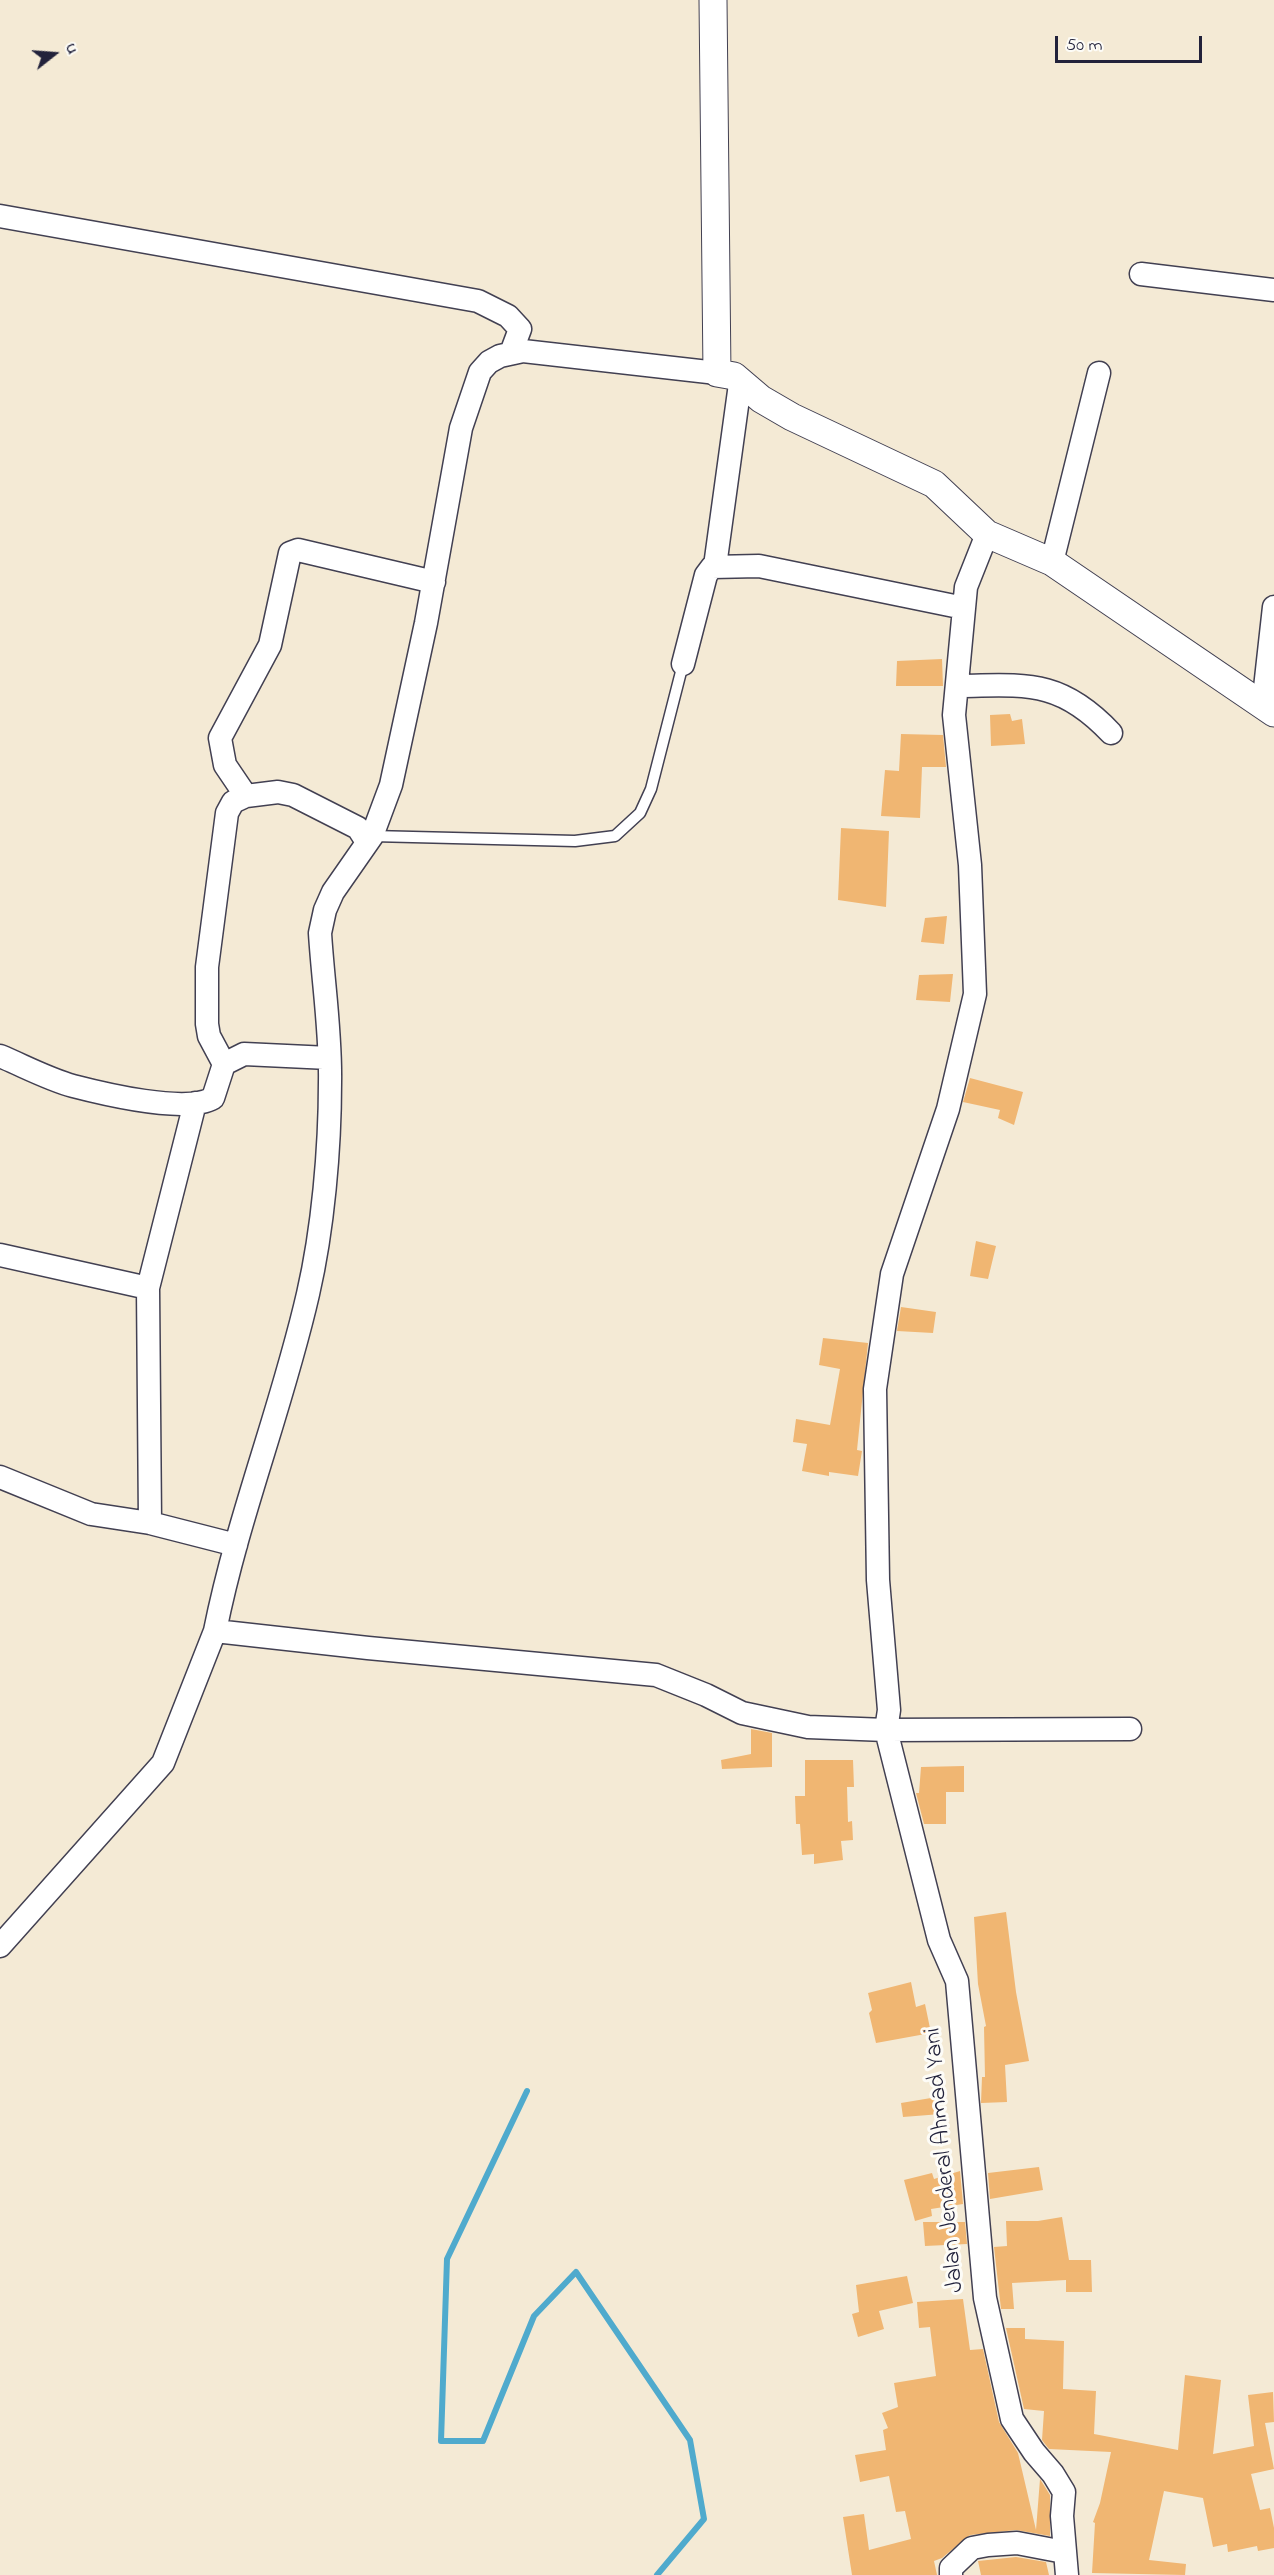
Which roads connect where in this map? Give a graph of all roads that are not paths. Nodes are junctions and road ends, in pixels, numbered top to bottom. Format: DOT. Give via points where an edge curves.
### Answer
graph roads {
  1 [pos="713,0"];
  2 [pos="0,216"];
  3 [pos="1141,274"];
  4 [pos="1274,290"];
  5 [pos="511,352"];
  6 [pos="1099,373"];
  7 [pos="729,379"];
  8 [pos="987,534"];
  9 [pos="1052,562"];
  10 [pos="715,566"];
  11 [pos="434,582"];
  12 [pos="1274,607"];
  13 [pos="964,608"];
  14 [pos="684,664"];
  15 [pos="957,686"];
  16 [pos="1269,709"];
  17 [pos="1111,733"];
  18 [pos="246,796"];
  19 [pos="369,839"];
  20 [pos="0,1056"];
  21 [pos="329,1058"];
  22 [pos="224,1064"];
  23 [pos="195,1103"];
  24 [pos="0,1255"];
  25 [pos="148,1288"];
  26 [pos="0,1477"];
  27 [pos="150,1522"];
  28 [pos="236,1545"];
  29 [pos="215,1631"];
  30 [pos="1130,1729"];
  31 [pos="886,1730"];
  32 [pos="0,1946"];
  33 [pos="1064,2552"];
  34 [pos="951,2575"];
  35 [pos="1067,2575"];
  1 -- 7 [label="street"];
  2 -- 5 [label="street" via="478,301 508,316 520,329"];
  3 -- 4 [label="street"];
  5 -- 7 [label="street"];
  5 -- 11 [label="street" via="489,362 476,383 461,428"];
  6 -- 9 [label="street"];
  7 -- 8 [label="street" via="792,417 934,484"];
  7 -- 10 [label="street"];
  8 -- 9 [label="street"];
  8 -- 13 [label="street, Jalan Jenderal Ahmad Yani" via="966,587"];
  9 -- 16 [label="street"];
  10 -- 13 [label="street" via="759,566"];
  10 -- 14 [label="street" via="706,575"];
  11 -- 18 [label="street" via="298,550 290,553 270,645 220,738 225,765"];
  11 -- 19 [label="street" via="391,785"];
  12 -- 16 [label="street"];
  13 -- 15 [label="street, Jalan Jenderal Ahmad Yani"];
  14 -- 19 [label="lane" via="651,789 640,813 615,836 575,841"];
  15 -- 17 [label="street" via="1018,685 1053,690 1093,714"];
  15 -- 31 [label="street, Jalan Jenderal Ahmad Yani" via="954,715 970,865 975,994 948,1109 892,1274 875,1389 878,1580 889,1710"];
  18 -- 19 [label="street" via="278,792 293,795 358,828"];
  18 -- 22 [label="street" via="233,802 227,813 208,951 207,1024"];
  19 -- 21 [label="street" via="333,892 320,933"];
  20 -- 23 [label="street" via="71,1085 148,1102"];
  21 -- 22 [label="street" via="244,1054"];
  21 -- 28 [label="street" via="323,1197 309,1293"];
  22 -- 23 [label="street" via="213,1098 204,1104"];
  23 -- 25 [label="street"];
  24 -- 25 [label="street"];
  25 -- 27 [label="street"];
  26 -- 27 [label="street" via="91,1514"];
  27 -- 28 [label="street"];
  28 -- 29 [label="street"];
  29 -- 31 [label="street" via="656,1675 742,1713 808,1728"];
  29 -- 32 [label="street" via="163,1763"];
  30 -- 31 [label="street"];
  31 -- 33 [label="street, Jalan Jenderal Ahmad Yani" via="939,1940 957,1981 985,2298 1012,2419 1064,2492"];
  33 -- 34 [label="street" via="1017,2543 972,2548 951,2568"];
  33 -- 35 [label="street, Jalan Jenderal Ahmad Yani"];
}
